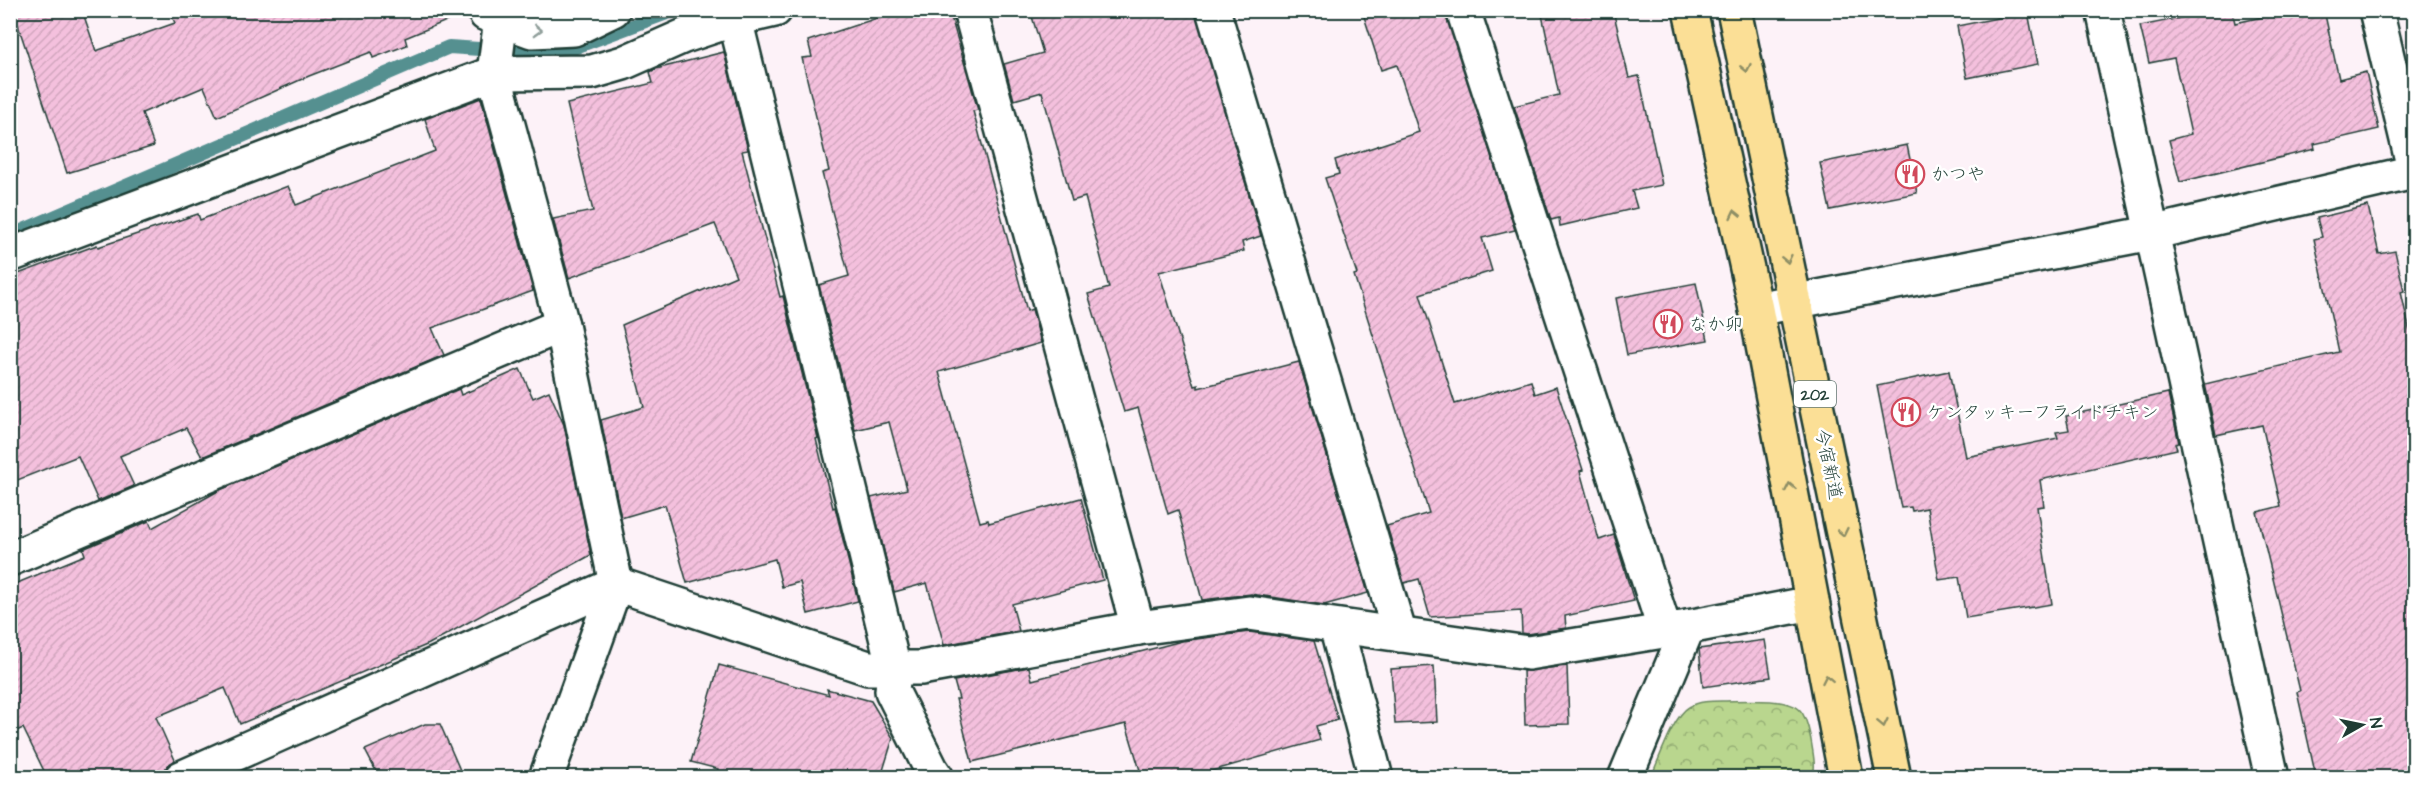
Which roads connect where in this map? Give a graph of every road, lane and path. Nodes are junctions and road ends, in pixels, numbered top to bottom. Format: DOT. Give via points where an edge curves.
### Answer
graph roads {
  1 [pos="613,10"];
  2 [pos="775,10"];
  3 [pos="969,10"];
  4 [pos="1213,10"];
  5 [pos="1462,10"];
  6 [pos="1690,10"];
  7 [pos="1734,10"];
  8 [pos="2103,10"];
  9 [pos="2376,10"];
  10 [pos="492,15"];
  11 [pos="735,19"];
  12 [pos="574,29"];
  13 [pos="592,72"];
  14 [pos="494,73"];
  15 [pos="2415,171"];
  16 [pos="2151,233"];
  17 [pos="10,255"];
  18 [pos="1796,302"];
  19 [pos="1756,309"];
  20 [pos="562,325"];
  21 [pos="10,559"];
  22 [pos="616,584"];
  23 [pos="1812,603"];
  24 [pos="1336,626"];
  25 [pos="1138,628"];
  26 [pos="1676,629"];
  27 [pos="1400,635"];
  28 [pos="894,669"];
  29 [pos="181,777"];
  30 [pos="546,777"];
  31 [pos="937,777"];
  32 [pos="1376,777"];
  33 [pos="1625,777"];
  34 [pos="1846,777"];
  35 [pos="1894,777"];
  36 [pos="2272,777"];
  1 -- 12 [label="street"];
  2 -- 11 [label="street"];
  3 -- 25 [label="street"];
  4 -- 27 [label="street"];
  5 -- 26 [label="street"];
  19 -- 6 [label="highway, 202, one-way"];
  7 -- 18 [label="highway, 今宿新道 / 202, one-way"];
  8 -- 16 [label="street"];
  9 -- 15 [label="street"];
  10 -- 12 [label="street, one-way" via="532,31"];
  10 -- 14 [label="street"];
  11 -- 13 [label="street"];
  11 -- 28 [label="street"];
  12 -- 13 [label="street"];
  13 -- 14 [label="street"];
  14 -- 17 [label="street"];
  14 -- 20 [label="street"];
  15 -- 16 [label="street"];
  16 -- 18 [label="street"];
  16 -- 36 [label="street"];
  18 -- 19 [label="street"];
  18 -- 35 [label="highway, 今宿新道 / 202, one-way"];
  23 -- 19 [label="highway, 202, one-way"];
  20 -- 21 [label="street"];
  20 -- 22 [label="street"];
  22 -- 28 [label="street" via="868,668"];
  22 -- 29 [label="street"];
  22 -- 30 [label="street"];
  23 -- 26 [label="street"];
  34 -- 23 [label="highway, 202, one-way"];
  24 -- 25 [label="street" via="1249,613"];
  24 -- 27 [label="street"];
  24 -- 32 [label="street"];
  25 -- 28 [label="street" via="921,668"];
  26 -- 27 [label="street" via="1528,653"];
  26 -- 33 [label="street"];
  28 -- 31 [label="street" via="892,691"];
}
